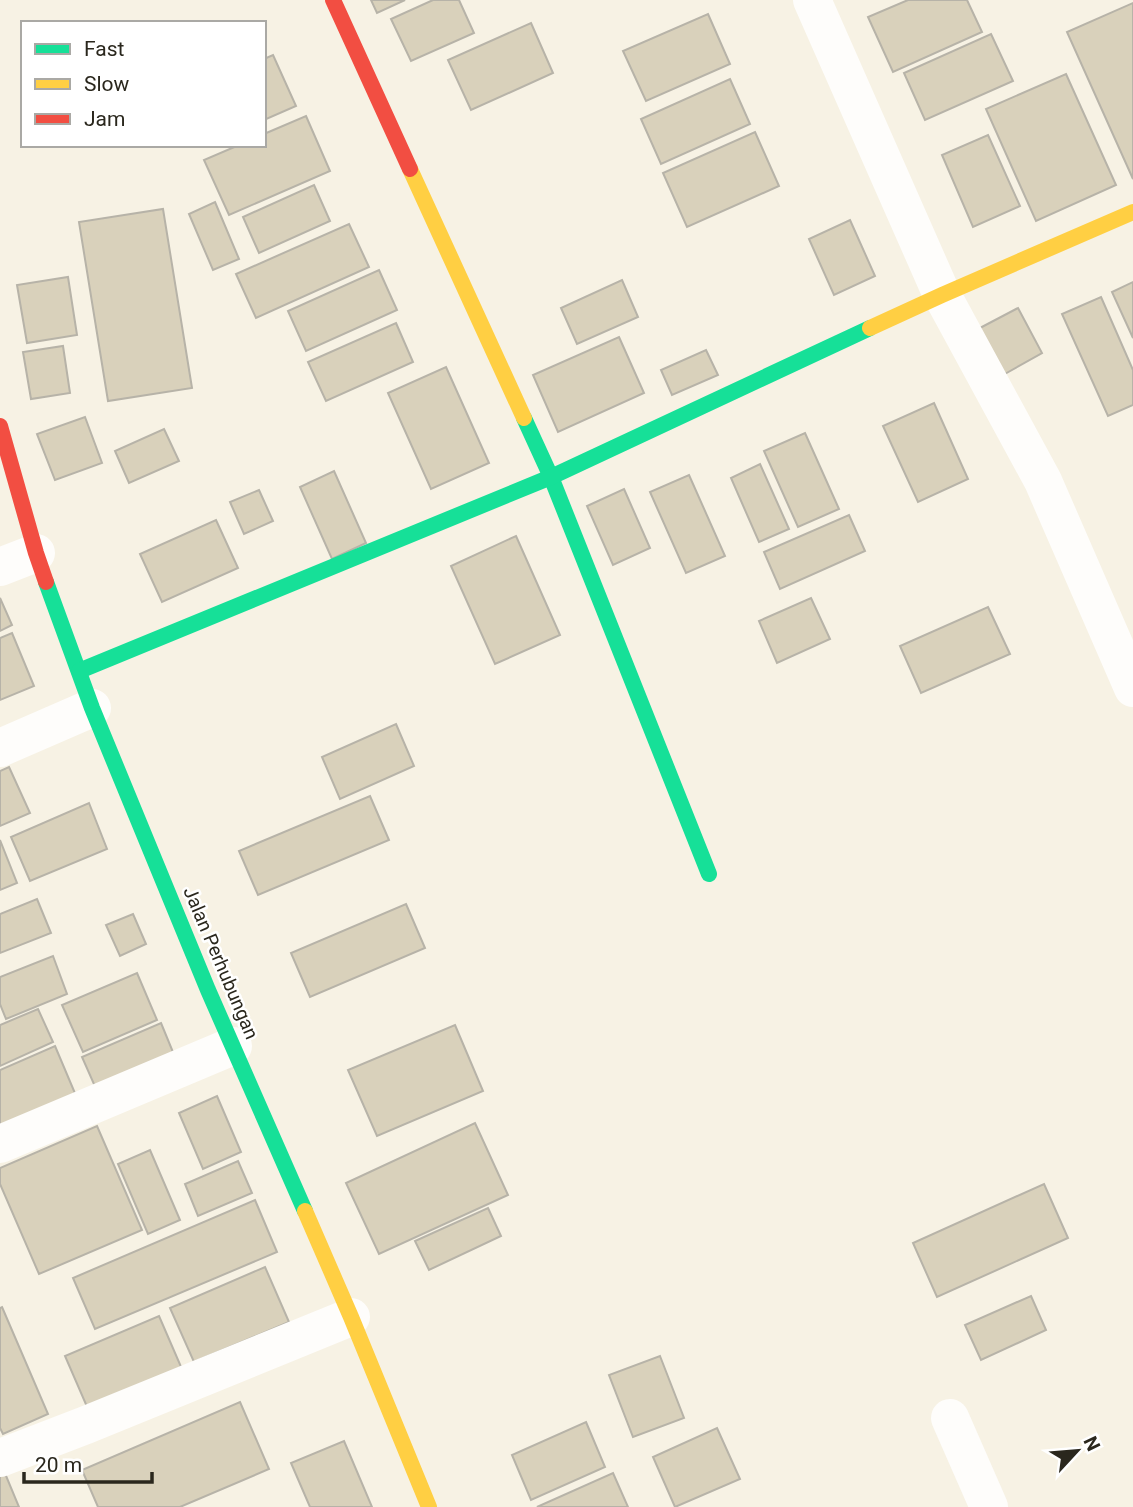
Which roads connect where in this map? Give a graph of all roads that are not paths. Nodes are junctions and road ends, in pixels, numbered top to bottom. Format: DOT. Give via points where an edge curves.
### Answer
graph roads {
  1 [pos="333,0"];
  2 [pos="812,0"];
  3 [pos="1133,212"];
  4 [pos="943,295"];
  5 [pos="0,426"];
  6 [pos="551,477"];
  7 [pos="36,553"];
  8 [pos="0,567"];
  9 [pos="79,671"];
  10 [pos="1133,688"];
  11 [pos="92,708"];
  12 [pos="0,748"];
  13 [pos="709,874"];
  14 [pos="233,1046"];
  15 [pos="0,1144"];
  16 [pos="351,1317"];
  17 [pos="950,1418"];
  18 [pos="0,1458"];
  19 [pos="429,1507"];
  20 [pos="989,1507"];
  1 -- 6 [label="street"];
  2 -- 4 [label="street"];
  3 -- 4 [label="street"];
  4 -- 6 [label="street"];
  4 -- 10 [label="street" via="1043,481"];
  5 -- 7 [label="street, Jalan Perhubungan"];
  6 -- 9 [label="street"];
  6 -- 13 [label="street"];
  7 -- 8 [label="street"];
  7 -- 9 [label="street, Jalan Perhubungan"];
  9 -- 11 [label="street, Jalan Perhubungan"];
  11 -- 12 [label="street"];
  11 -- 14 [label="street, Jalan Perhubungan"];
  14 -- 15 [label="street"];
  14 -- 16 [label="street, Jalan Perhubungan"];
  16 -- 18 [label="street"];
  16 -- 19 [label="street, Jalan Perhubungan"];
  17 -- 20 [label="street"];
}
